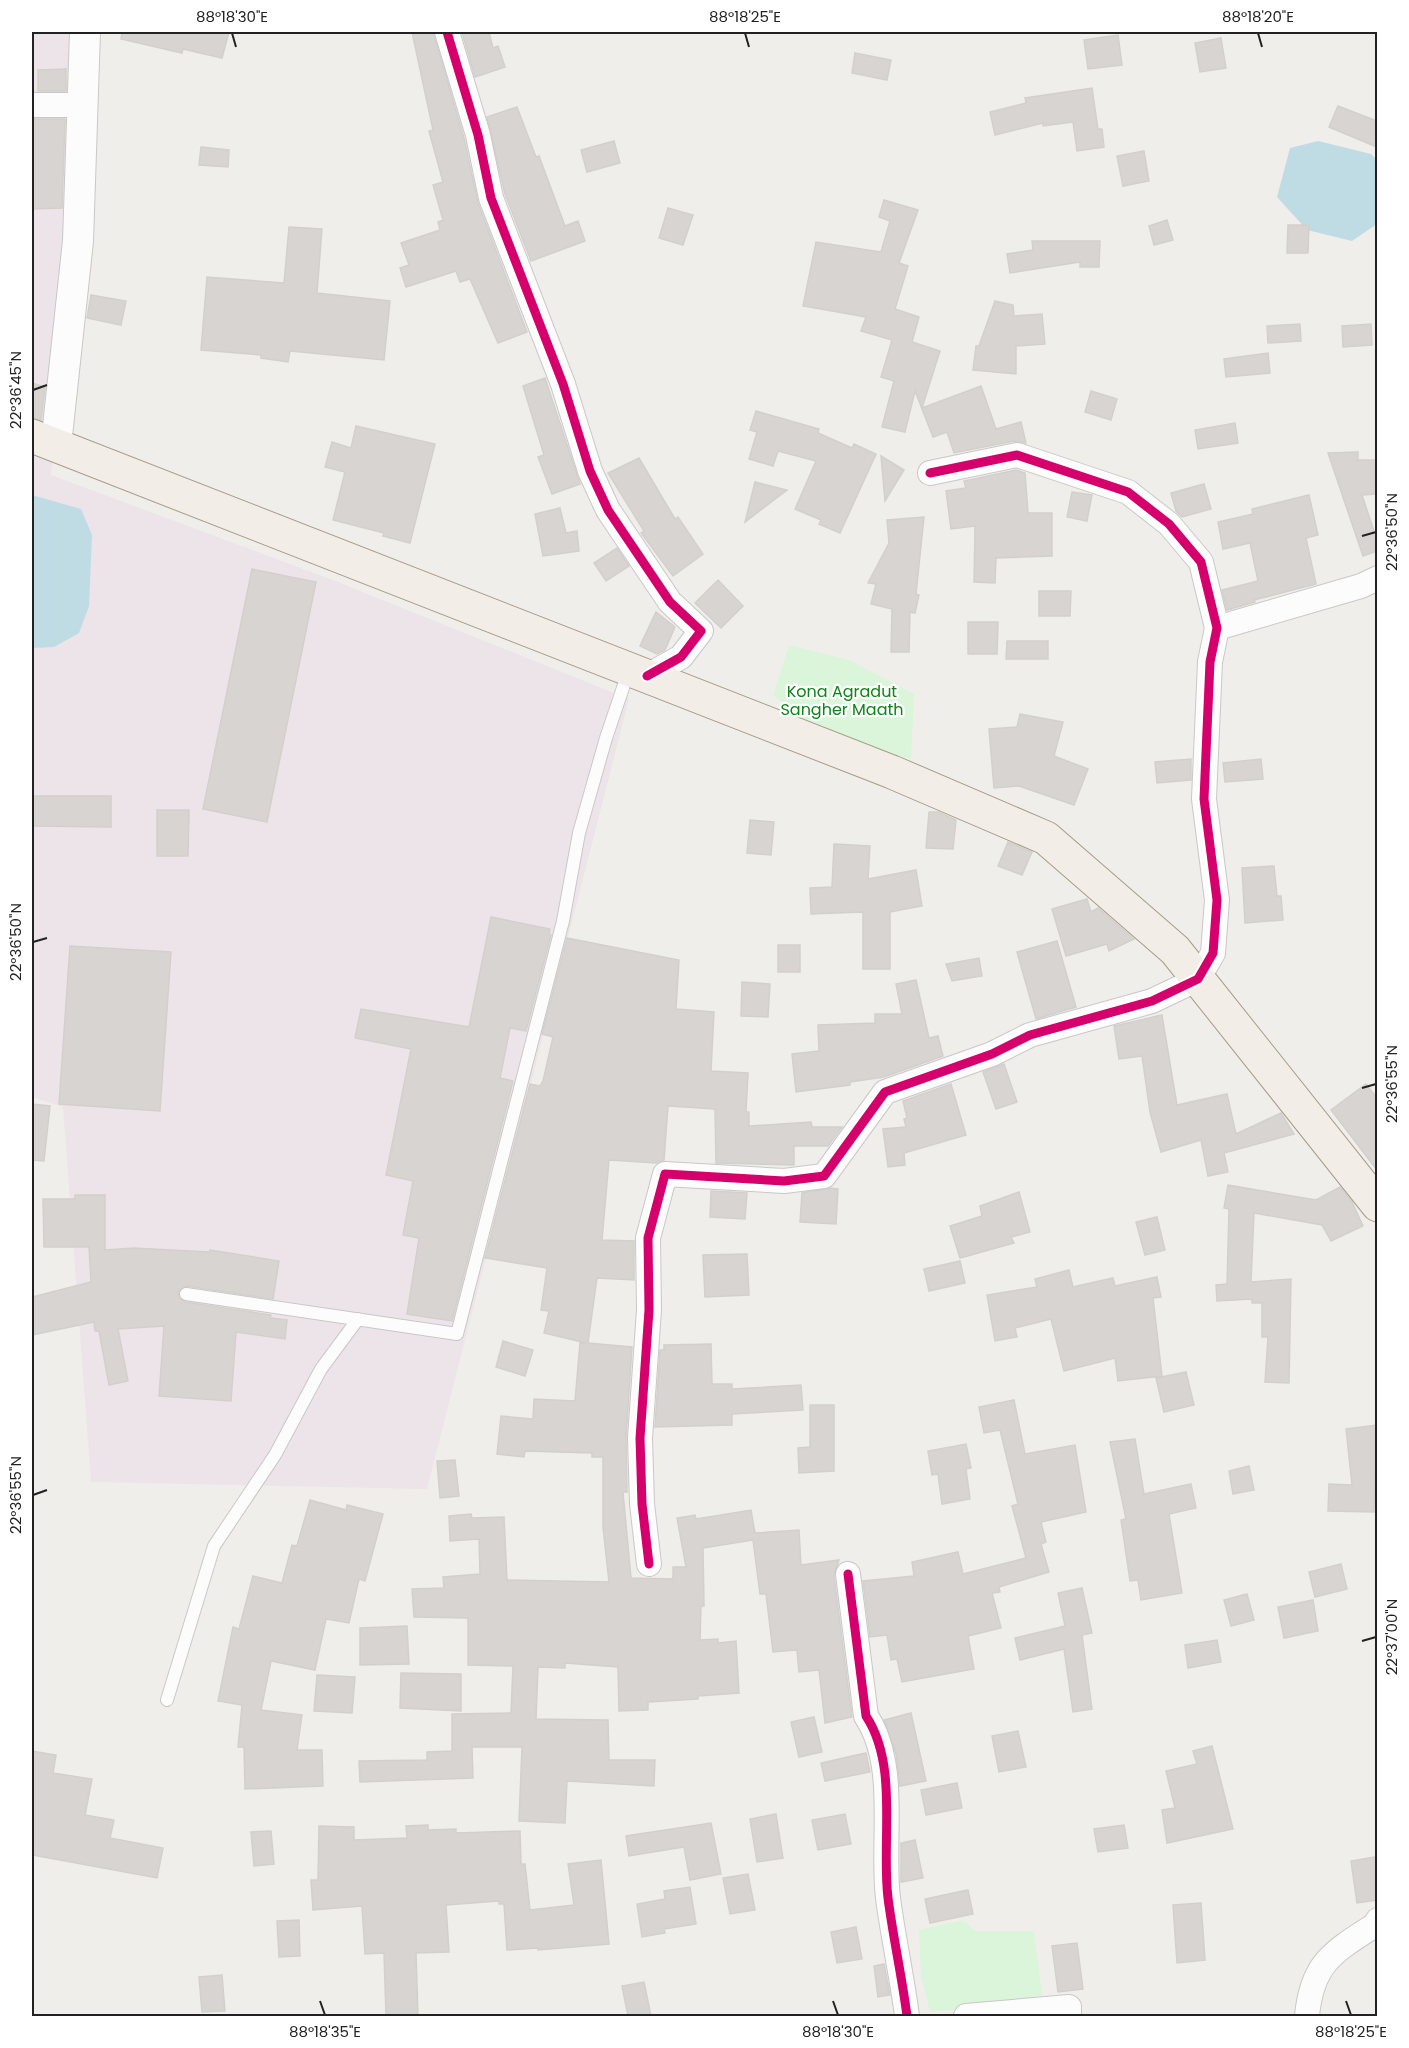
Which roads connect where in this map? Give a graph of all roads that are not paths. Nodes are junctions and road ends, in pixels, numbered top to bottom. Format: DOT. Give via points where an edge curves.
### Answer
graph roads {
  1 [pos="85,32"];
  2 [pos="447,32"];
  3 [pos="32,105"];
  4 [pos="82,105"];
  5 [pos="44,440"];
  6 [pos="930,473"];
  7 [pos="1377,578"];
  8 [pos="1217,628"];
  9 [pos="639,673"];
  10 [pos="1198,979"];
  11 [pos="1377,1205"];
  12 [pos="186,1294"];
  13 [pos="358,1319"];
  14 [pos="649,1564"];
  15 [pos="848,1574"];
  16 [pos="167,1700"];
  17 [pos="1377,1920"];
  18 [pos="907,2016"];
  19 [pos="966,2016"];
  20 [pos="1069,2016"];
  21 [pos="1307,2016"];
  1 -- 4 [label="street"];
  2 -- 9 [label="street" via="478,135 491,198 563,384 590,471 608,510 670,602 701,632 681,657"];
  3 -- 4 [label="street"];
  4 -- 5 [label="street" via="78,241"];
  5 -- 9 [label="main road"];
  6 -- 8 [label="street" via="1017,455 1128,492 1169,524 1201,562"];
  7 -- 8 [label="street"];
  8 -- 10 [label="street" via="1210,662 1204,799 1217,900 1213,952"];
  9 -- 10 [label="main road" via="892,772 1046,838 1175,950"];
  9 -- 13 [label="lane" via="606,738 579,833 563,921 457,1334"];
  10 -- 11 [label="main road"];
  10 -- 14 [label="street" via="1152,1001 1030,1035 992,1054 885,1092 824,1176 784,1181 665,1174 648,1238 649,1310 640,1438"];
  12 -- 13 [label="lane"];
  13 -- 16 [label="lane" via="321,1369 275,1455 214,1546"];
  15 -- 18 [label="street" via="866,1716 874,1727 888,1803 888,1899"];
  17 -- 21 [label="street" via="1332,1952 1315,1977"];
  19 -- 20 [label="street" via="1069,2007"];
}
